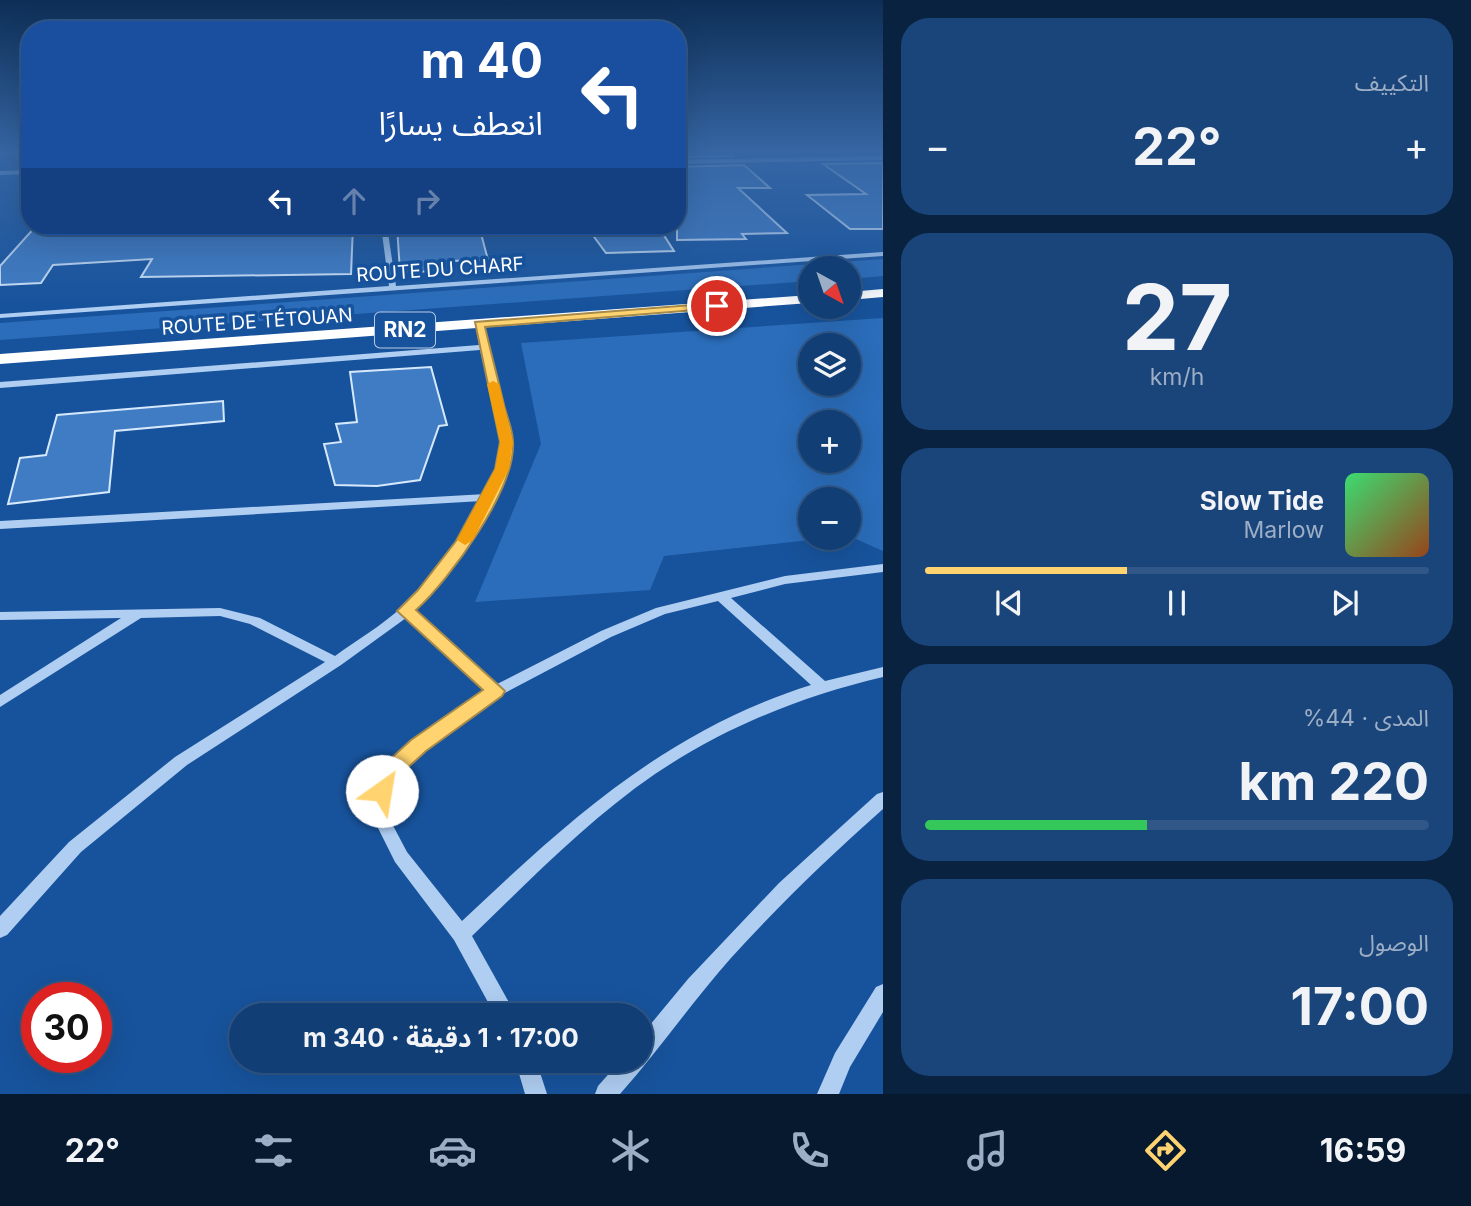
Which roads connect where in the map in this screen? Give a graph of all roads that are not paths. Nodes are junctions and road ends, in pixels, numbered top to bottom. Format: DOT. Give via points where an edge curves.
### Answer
graph roads {
  1 [pos="385,235"];
  2 [pos="883,254"];
  3 [pos="883,283"];
  4 [pos="861,285"];
  5 [pos="393,289"];
  6 [pos="798,290"];
  7 [pos="883,293"];
  8 [pos="861,295"];
  9 [pos="798,300"];
  10 [pos="0,316"];
  11 [pos="478,324"];
  12 [pos="484,347"];
  13 [pos="0,348"];
  14 [pos="0,359"];
  15 [pos="0,385"];
  16 [pos="490,498"];
  17 [pos="0,524"];
  18 [pos="883,568"];
  19 [pos="721,596"];
  20 [pos="141,611"];
  21 [pos="406,611"];
  22 [pos="0,616"];
  23 [pos="336,662"];
  24 [pos="883,672"];
  25 [pos="823,688"];
  26 [pos="496,691"];
  27 [pos="0,702"];
  28 [pos="883,799"];
  29 [pos="0,929"];
  30 [pos="461,934"];
  31 [pos="883,994"];
  32 [pos="499,1003"];
  33 [pos="653,1037"];
  34 [pos="529,1073"];
  35 [pos="625,1073"];
  36 [pos="536,1094"];
  37 [pos="606,1094"];
  38 [pos="828,1094"];
  1 -- 5 [label="street"];
  2 -- 5 [label="street, ROUTE DU CHARF"];
  3 -- 4 [label="highway"];
  5 -- 10 [label="street, ROUTE DU CHARF"];
  6 -- 13 [label="highway, ROUTE DE TÉTOUAN / RN2"];
  7 -- 8 [label="highway"];
  9 -- 11 [label="highway, ROUTE DE TÉTOUAN / RN2"];
  11 -- 12 [label="street"];
  11 -- 14 [label="highway, ROUTE DE TÉTOUAN / RN2"];
  12 -- 15 [label="street"];
  12 -- 16 [label="street" via="507,442"];
  16 -- 17 [label="street"];
  16 -- 21 [label="street" via="449,563"];
  18 -- 19 [label="street" via="785,580"];
  19 -- 25 [label="street"];
  19 -- 26 [label="street" via="661,611 617,629"];
  20 -- 22 [label="street"];
  20 -- 23 [label="street" via="220,612 255,621"];
  20 -- 27 [label="street"];
  21 -- 23 [label="street"];
  21 -- 26 [label="street"];
  23 -- 29 [label="street" via="181,761 75,847"];
  24 -- 25 [label="street"];
  25 -- 30 [label="street" via="738,717 675,753 618,792"];
  26 -- 30 [label="street" via="419,745 394,768 382,791 380,816 401,857"];
  28 -- 33 [label="street" via="721,955"];
  30 -- 32 [label="street"];
  31 -- 38 [label="street" via="842,1060"];
  34 -- 36 [label="street"];
  35 -- 37 [label="street"];
}
